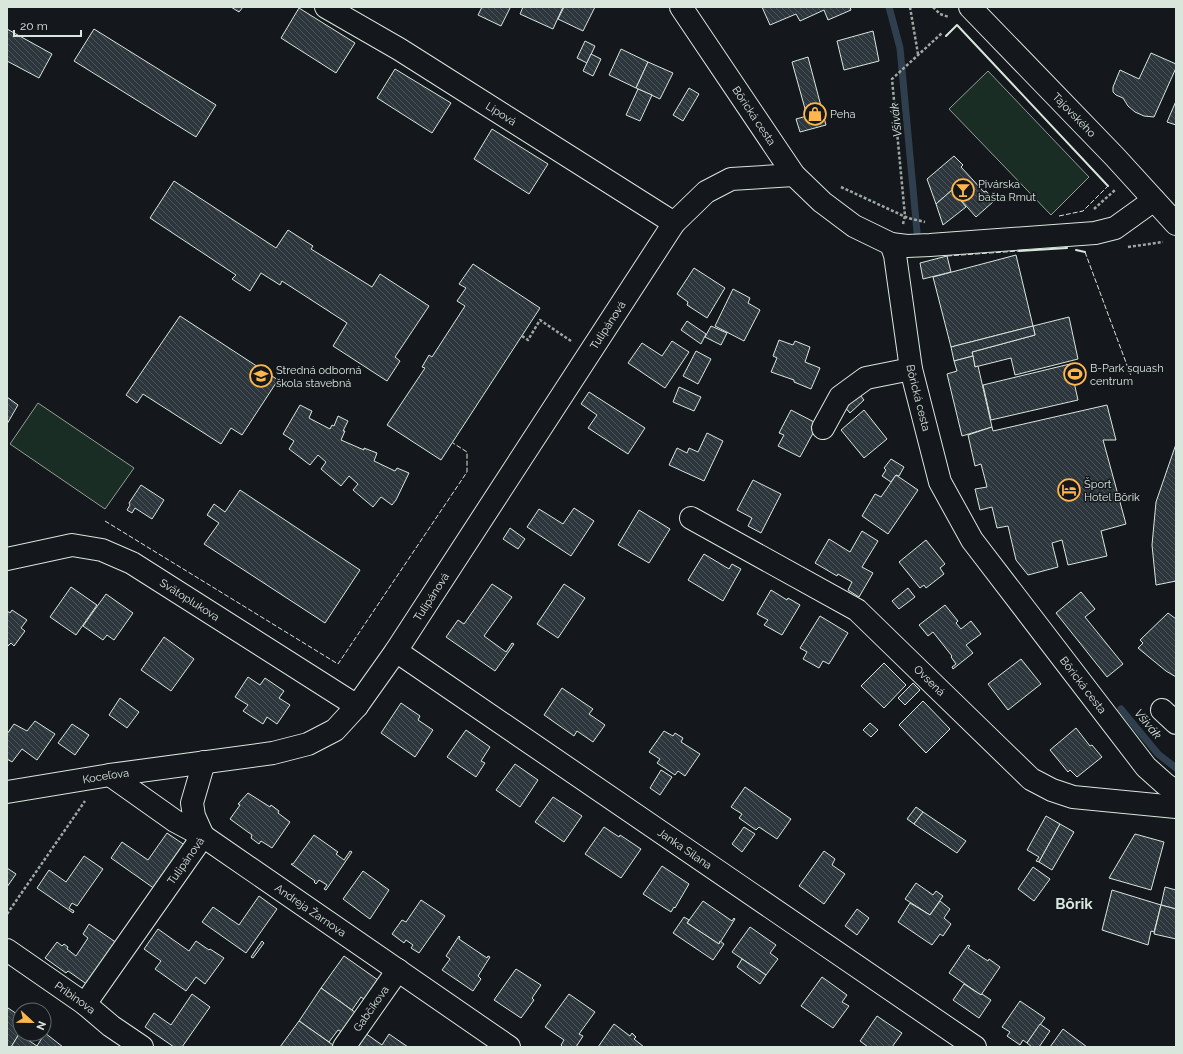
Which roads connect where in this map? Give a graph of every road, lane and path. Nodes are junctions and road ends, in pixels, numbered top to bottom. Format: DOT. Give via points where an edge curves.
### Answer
graph roads {
  1 [pos="326,7"];
  2 [pos="681,7"];
  3 [pos="910,7"];
  4 [pos="933,7"];
  5 [pos="970,7"];
  6 [pos="950,17"];
  7 [pos="942,32"];
  8 [pos="918,55"];
  9 [pos="794,175"];
  10 [pos="838,185"];
  11 [pos="1114,186"];
  12 [pos="1154,200"];
  13 [pos="1093,210"];
  14 [pos="907,217"];
  15 [pos="926,222"];
  16 [pos="674,223"];
  17 [pos="1176,224"];
  18 [pos="899,245"];
  19 [pos="522,336"];
  20 [pos="571,340"];
  21 [pos="911,369"];
  22 [pos="823,428"];
  23 [pos="691,518"];
  24 [pos="7,559"];
  25 [pos="396,651"];
  26 [pos="357,706"];
  27 [pos="204,762"];
  28 [pos="110,775"];
  29 [pos="7,792"];
  30 [pos="1176,792"];
  31 [pos="86,800"];
  32 [pos="1176,807"];
  33 [pos="203,836"];
  34 [pos="7,914"];
  35 [pos="7,950"];
  36 [pos="398,970"];
  37 [pos="85,1004"];
  38 [pos="111,1036"];
  39 [pos="142,1047"];
  40 [pos="344,1047"];
  41 [pos="509,1047"];
  42 [pos="975,1047"];
  1 -- 16 [label="street, Lipová" via="398,49"];
  2 -- 9 [label="street, Bôrická cesta"];
  3 -- 8 [label="path"];
  4 -- 6 [label="path" via="940,14"];
  5 -- 12 [label="street, Tajovského"];
  7 -- 8 [label="path"];
  8 -- 14 [label="path" via="892,79"];
  9 -- 16 [label="street, Tulipánová" via="731,178 706,192"];
  9 -- 18 [label="street, Bôrická cesta" via="822,202 849,222"];
  10 -- 14 [label="path"];
  11 -- 13 [label="path" via="1115,190"];
  12 -- 17 [label="street, Tajovského"];
  12 -- 18 [label="street" via="1115,228 1095,233"];
  14 -- 15 [label="path"];
  14 -- 18 [label="path"];
  16 -- 25 [label="street, Tulipánová"];
  18 -- 21 [label="street, Bôrická cesta" via="895,255"];
  19 -- 20 [label="path" via="528,340 540,320"];
  21 -- 22 [label="street" via="866,378 840,397"];
  21 -- 30 [label="street, Bôrická cesta" via="940,482 972,540 1146,767"];
  23 -- 32 [label="street, Ovsená" via="857,610 1031,779 1073,798"];
  24 -- 26 [label="street, Svätoplukova" via="72,545 102,550 132,563"];
  25 -- 26 [label="street, Tulipánová"];
  25 -- 42 [label="street, Janka Silana"];
  26 -- 27 [label="street, Tulipánová" via="335,730 308,744 273,753"];
  27 -- 28 [label="street, Koceľova"];
  27 -- 33 [label="street, Tulipánová" via="192,803 194,816"];
  28 -- 29 [label="street, Koceľova"];
  28 -- 33 [label="street, Andreja Žarnova" via="175,821"];
  31 -- 34 [label="path"];
  33 -- 36 [label="street, Andreja Žarnova"];
  33 -- 37 [label="street, Tulipánová"];
  35 -- 37 [label="street, Pribinova"];
  36 -- 40 [label="street, Gabčíkova"];
  36 -- 41 [label="street, Andreja Žarnova"];
  37 -- 38 [label="street, Pribinova"];
  38 -- 39 [label="street, Pribinova"];
}
